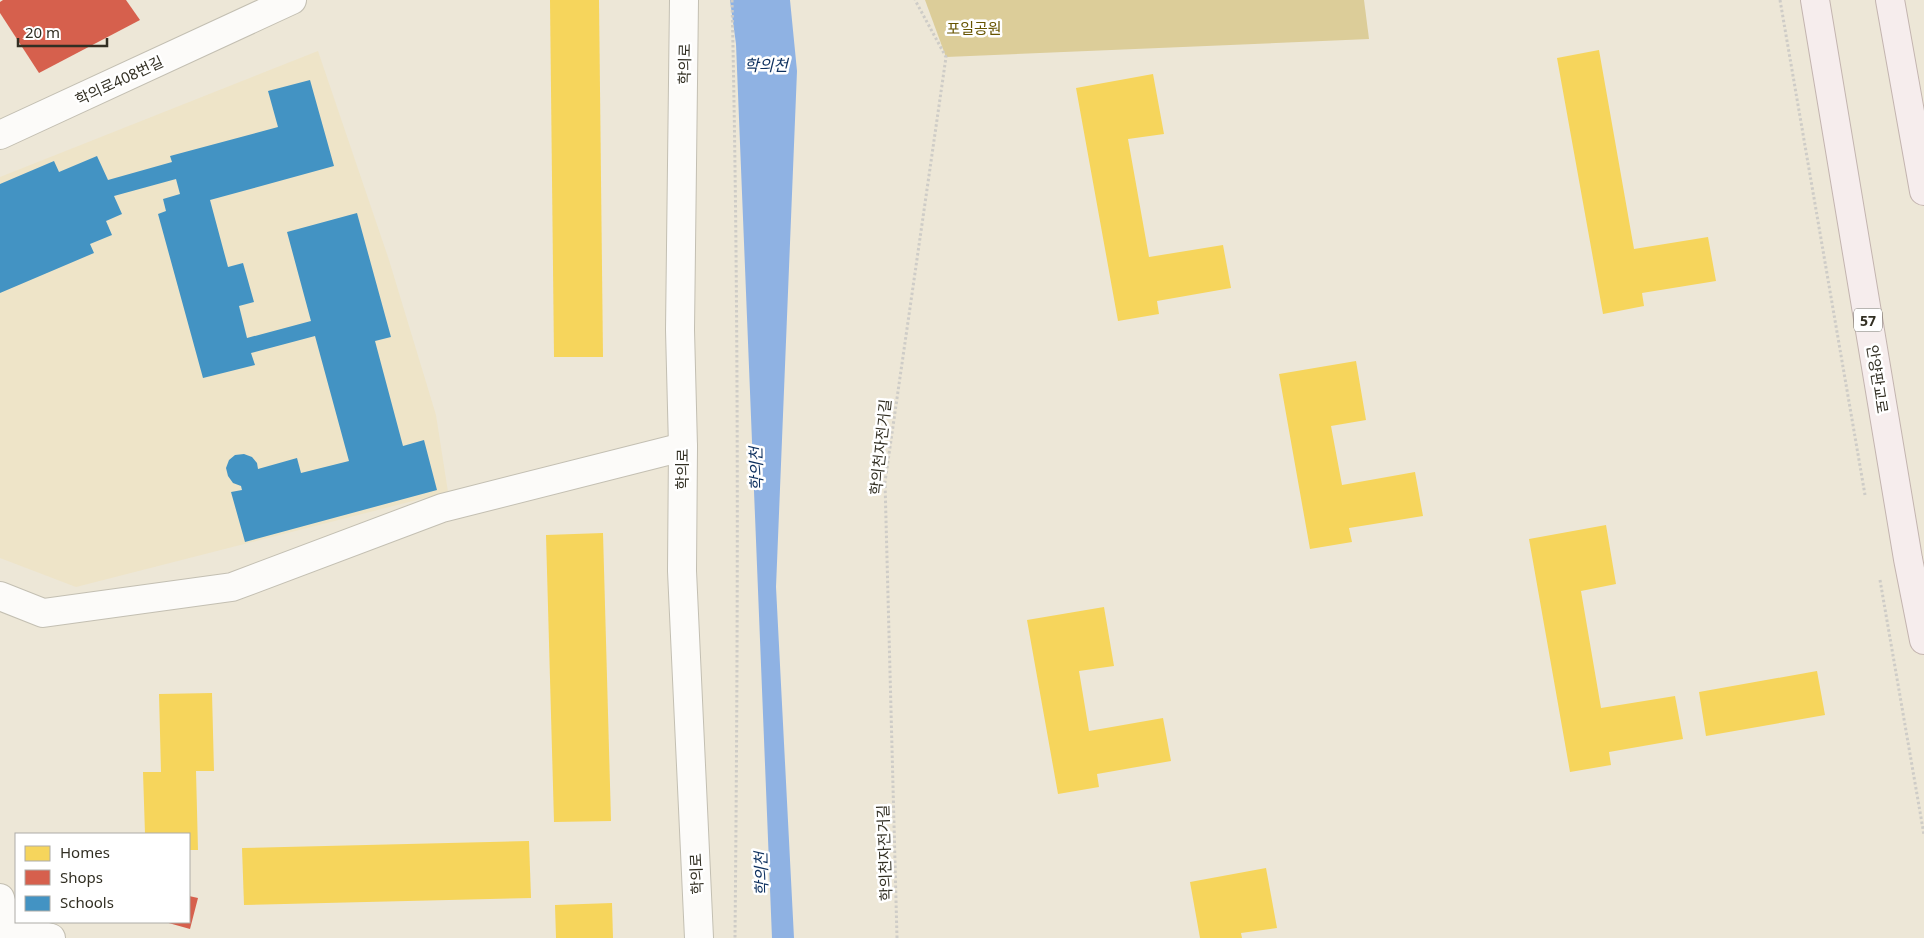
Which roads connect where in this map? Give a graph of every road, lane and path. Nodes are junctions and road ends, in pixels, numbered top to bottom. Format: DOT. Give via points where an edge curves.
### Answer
graph roads {
  1 [pos="292,0"];
  2 [pos="684,0"];
  3 [pos="732,0"];
  4 [pos="915,0"];
  5 [pos="1780,0"];
  6 [pos="1815,0"];
  7 [pos="1890,0"];
  8 [pos="0,136"];
  9 [pos="1924,191"];
  10 [pos="683,447"];
  11 [pos="1866,501"];
  12 [pos="1916,557"];
  13 [pos="1880,579"];
  14 [pos="0,596"];
  15 [pos="1924,640"];
  16 [pos="1924,835"];
  17 [pos="0,898"];
  18 [pos="7,931"];
  19 [pos="51,938"];
  20 [pos="699,938"];
  21 [pos="735,938"];
  22 [pos="897,938"];
  1 -- 8 [label="street, 학의로408번길"];
  2 -- 10 [label="street, 학의로" via="680,330"];
  3 -- 21 [label="path" via="737,208"];
  4 -- 22 [label="path, 학의천자전거길" via="946,57 884,482"];
  5 -- 11 [label="path"];
  6 -- 12 [label="main road, 안양판교로 / 57"];
  7 -- 9 [label="main road"];
  10 -- 14 [label="street" via="442,508 232,587 43,612"];
  10 -- 20 [label="street, 학의로" via="682,571"];
  12 -- 15 [label="main road, 안양판교로 / 57"];
  13 -- 16 [label="path"];
  17 -- 18 [label="street"];
  18 -- 19 [label="street"];
}
